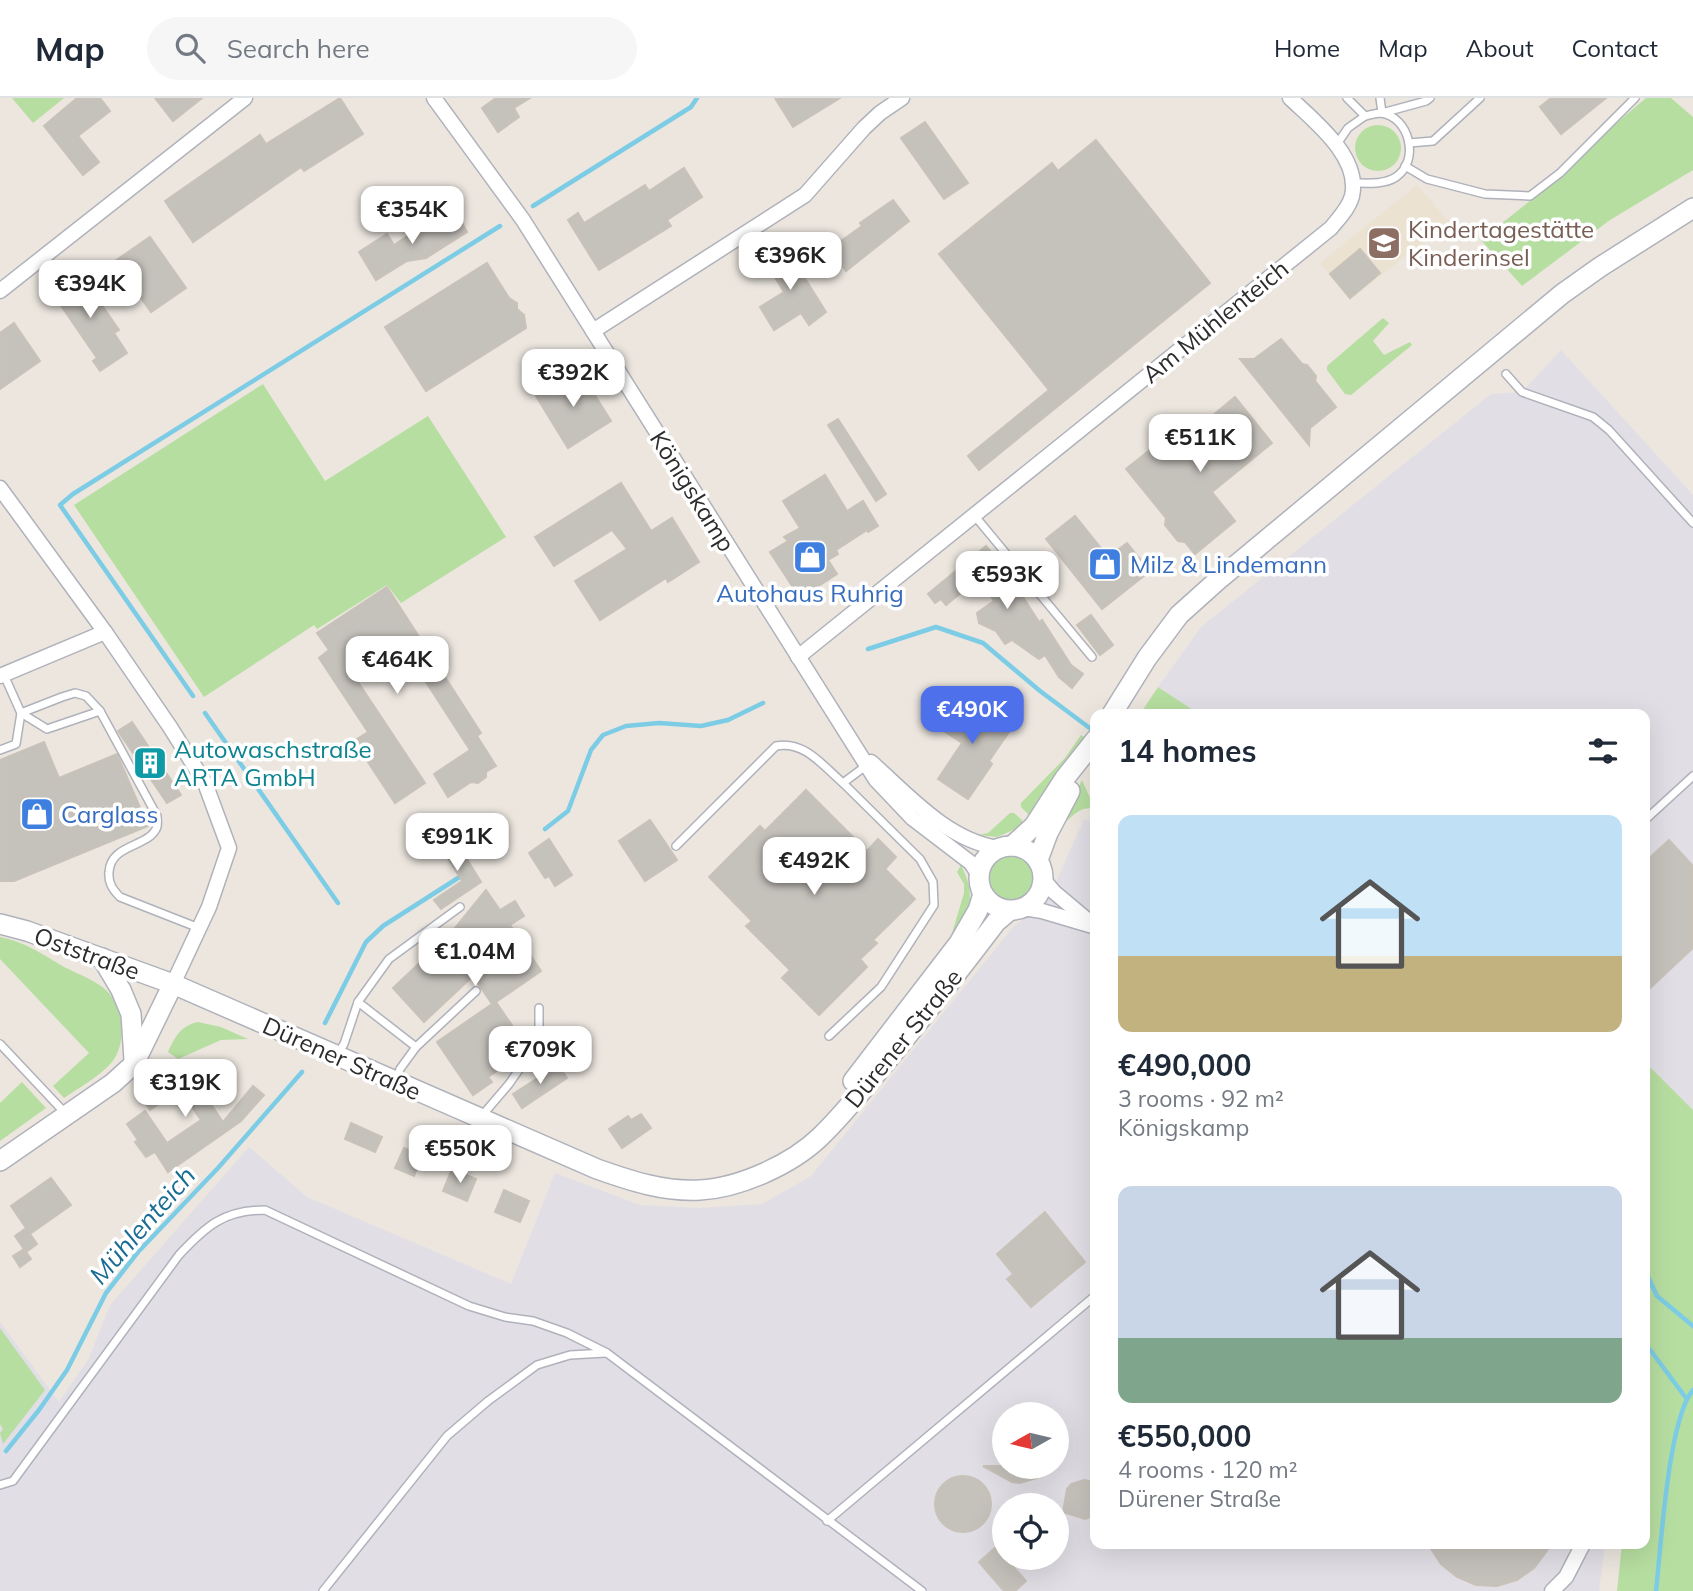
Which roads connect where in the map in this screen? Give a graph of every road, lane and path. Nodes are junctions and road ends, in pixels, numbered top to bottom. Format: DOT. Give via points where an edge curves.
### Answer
graph roads {
  1 [pos="245,98"];
  2 [pos="434,98"];
  3 [pos="902,98"];
  4 [pos="1290,98"];
  5 [pos="1347,98"];
  6 [pos="1380,98"];
  7 [pos="1430,98"];
  8 [pos="1480,98"];
  9 [pos="1635,98"];
  10 [pos="1382,113"];
  11 [pos="1365,116"];
  12 [pos="1409,143"];
  13 [pos="1337,144"];
  14 [pos="1405,166"];
  15 [pos="1352,183"];
  16 [pos="1693,208"];
  17 [pos="0,291"];
  18 [pos="593,331"];
  19 [pos="1507,374"];
  20 [pos="0,488"];
  21 [pos="975,515"];
  22 [pos="1693,523"];
  23 [pos="105,632"];
  24 [pos="798,657"];
  25 [pos="1092,657"];
  26 [pos="2,675"];
  27 [pos="1115,709"];
  28 [pos="100,711"];
  29 [pos="21,713"];
  30 [pos="854,747"];
  31 [pos="1090,747"];
  32 [pos="1090,748"];
  33 [pos="0,750"];
  34 [pos="867,765"];
  35 [pos="1693,775"];
  36 [pos="843,783"];
  37 [pos="1650,815"];
  38 [pos="676,846"];
  39 [pos="1006,847"];
  40 [pos="1038,860"];
  41 [pos="1043,879"];
  42 [pos="981,885"];
  43 [pos="460,907"];
  44 [pos="1016,910"];
  45 [pos="1090,923"];
  46 [pos="0,924"];
  47 [pos="1090,925"];
  48 [pos="200,928"];
  49 [pos="102,958"];
  50 [pos="173,984"];
  51 [pos="477,992"];
  52 [pos="358,1002"];
  53 [pos="539,1008"];
  54 [pos="829,1036"];
  55 [pos="0,1044"];
  56 [pos="416,1047"];
  57 [pos="337,1056"];
  58 [pos="134,1064"];
  59 [pos="395,1082"];
  60 [pos="67,1115"];
  61 [pos="480,1118"];
  62 [pos="790,1157"];
  63 [pos="0,1161"];
  64 [pos="1090,1296"];
  65 [pos="607,1353"];
  66 [pos="0,1485"];
  67 [pos="827,1521"];
  68 [pos="1580,1549"];
  69 [pos="323,1591"];
  70 [pos="922,1591"];
  71 [pos="1552,1591"];
  1 -- 17 [label="street"];
  2 -- 18 [label="street, Königskamp" via="523,220"];
  3 -- 18 [label="street" via="864,128 805,195"];
  4 -- 13 [label="street"];
  5 -- 11 [label="lane"];
  6 -- 10 [label="lane"];
  7 -- 10 [label="lane"];
  8 -- 12 [label="lane" via="1433,141"];
  9 -- 14 [label="lane" via="1560,173 1530,196 1485,194 1427,179"];
  10 -- 11 [label="lane"];
  10 -- 12 [label="lane" via="1398,121"];
  11 -- 13 [label="lane" via="1348,128"];
  12 -- 14 [label="lane"];
  13 -- 15 [label="street"];
  14 -- 15 [label="lane" via="1396,177 1381,183"];
  15 -- 21 [label="street, Am Mühlenteich" via="1352,195 1331,228"];
  16 -- 27 [label="main road" via="1562,294 1218,580 1180,615"];
  18 -- 24 [label="street, Königskamp"];
  19 -- 22 [label="lane" via="1522,392 1593,416"];
  20 -- 23 [label="street"];
  21 -- 24 [label="street, Am Mühlenteich"];
  21 -- 25 [label="lane"];
  23 -- 26 [label="street"];
  23 -- 48 [label="street" via="205,783 229,848"];
  24 -- 30 [label="street, Königskamp"];
  26 -- 29 [label="lane"];
  28 -- 29 [label="lane" via="47,729"];
  28 -- 29 [label="lane" via="86,696 75,694"];
  28 -- 48 [label="lane" via="157,816 158,827 111,861 112,889 120,897"];
  29 -- 33 [label="lane" via="16,744"];
  30 -- 34 [label="street, Königskamp"];
  30 -- 39 [label="street, Königskamp" via="944,825 980,845"];
  31 -- 39 [label="main road" via="1034,826"];
  32 -- 40 [label="main road"];
  34 -- 36 [label="lane"];
  34 -- 42 [label="street, Königskamp" via="912,818 971,863"];
  35 -- 37 [label="lane"];
  36 -- 38 [label="lane" via="803,748 787,743 776,746"];
  36 -- 54 [label="lane" via="920,859 933,882 934,905 881,987"];
  39 -- 40 [label="main road" via="1027,850"];
  39 -- 42 [label="main road" via="989,854 982,864"];
  40 -- 41 [label="main road"];
  41 -- 44 [label="main road" via="1038,897"];
  41 -- 45 [label="street"];
  42 -- 44 [label="main road" via="989,903"];
  42 -- 62 [label="main road, Dürener Straße" via="978,910 959,943"];
  43 -- 52 [label="lane" via="389,959"];
  44 -- 47 [label="street" via="1042,911"];
  44 -- 62 [label="main road, Dürener Straße" via="996,922 856,1098 819,1138"];
  46 -- 49 [label="main road, Oststraße"];
  48 -- 50 [label="street"];
  49 -- 50 [label="main road, Oststraße"];
  49 -- 58 [label="main road" via="131,1014"];
  50 -- 57 [label="main road, Dürener Straße"];
  50 -- 58 [label="main road"];
  51 -- 56 [label="lane"];
  52 -- 56 [label="lane"];
  52 -- 57 [label="lane"];
  53 -- 61 [label="lane" via="539,1041"];
  55 -- 60 [label="lane"];
  56 -- 59 [label="lane"];
  57 -- 59 [label="main road, Dürener Straße"];
  58 -- 60 [label="main road"];
  59 -- 61 [label="main road, Dürener Straße"];
  60 -- 63 [label="main road"];
  61 -- 62 [label="main road, Dürener Straße" via="597,1169 673,1190 727,1186"];
  64 -- 67 [label="lane"];
  65 -- 66 [label="lane" via="533,1321 469,1306 265,1210 246,1210 224,1216 201,1231 179,1255 13,1481"];
  65 -- 67 [label="lane"];
  65 -- 69 [label="lane" via="570,1355 537,1365 488,1401 447,1436"];
  67 -- 70 [label="lane"];
  68 -- 71 [label="street" via="1566,1577"];
}
